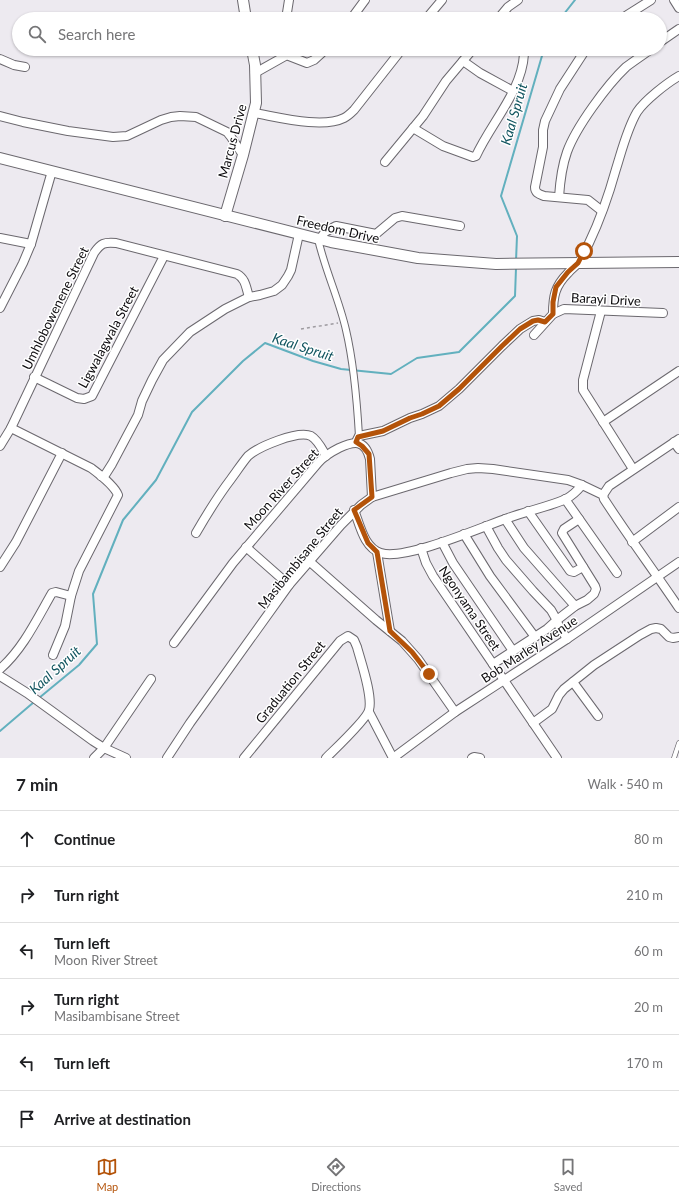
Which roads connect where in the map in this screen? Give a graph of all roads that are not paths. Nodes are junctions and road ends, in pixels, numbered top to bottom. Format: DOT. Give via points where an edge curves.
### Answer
graph roads {
  1 [pos="242,0"];
  2 [pos="289,0"];
  3 [pos="365,0"];
  4 [pos="442,0"];
  5 [pos="518,0"];
  6 [pos="651,0"];
  7 [pos="674,0"];
  8 [pos="679,8"];
  9 [pos="245,12"];
  10 [pos="287,12"];
  11 [pos="356,12"];
  12 [pos="432,12"];
  13 [pos="504,12"];
  14 [pos="631,12"];
  15 [pos="679,29"];
  16 [pos="667,37"];
  17 [pos="253,56"];
  18 [pos="279,56"];
  19 [pos="293,56"];
  20 [pos="318,56"];
  21 [pos="396,56"];
  22 [pos="467,56"];
  23 [pos="524,56"];
  24 [pos="581,56"];
  25 [pos="641,56"];
  26 [pos="0,59"];
  27 [pos="463,61"];
  28 [pos="25,67"];
  29 [pos="256,73"];
  30 [pos="679,76"];
  31 [pos="513,91"];
  32 [pos="254,113"];
  33 [pos="0,116"];
  34 [pos="413,128"];
  35 [pos="243,155"];
  36 [pos="0,158"];
  37 [pos="385,162"];
  38 [pos="52,171"];
  39 [pos="559,197"];
  40 [pos="602,211"];
  41 [pos="225,216"];
  42 [pos="460,226"];
  43 [pos="299,234"];
  44 [pos="0,238"];
  45 [pos="319,239"];
  46 [pos="31,244"];
  47 [pos="164,256"];
  48 [pos="679,262"];
  49 [pos="578,263"];
  50 [pos="249,297"];
  51 [pos="0,308"];
  52 [pos="601,311"];
  53 [pos="663,313"];
  54 [pos="553,314"];
  55 [pos="545,322"];
  56 [pos="534,335"];
  57 [pos="679,371"];
  58 [pos="34,378"];
  59 [pos="603,422"];
  60 [pos="11,428"];
  61 [pos="357,439"];
  62 [pos="676,440"];
  63 [pos="0,446"];
  64 [pos="679,449"];
  65 [pos="62,454"];
  66 [pos="326,456"];
  67 [pos="633,469"];
  68 [pos="101,476"];
  69 [pos="582,485"];
  70 [pos="603,495"];
  71 [pos="372,497"];
  72 [pos="564,499"];
  73 [pos="679,507"];
  74 [pos="354,510"];
  75 [pos="528,511"];
  76 [pos="505,519"];
  77 [pos="579,519"];
  78 [pos="486,526"];
  79 [pos="196,533"];
  80 [pos="464,534"];
  81 [pos="442,542"];
  82 [pos="632,542"];
  83 [pos="246,547"];
  84 [pos="421,548"];
  85 [pos="377,552"];
  86 [pos="309,561"];
  87 [pos="679,562"];
  88 [pos="0,567"];
  89 [pos="583,567"];
  90 [pos="617,573"];
  91 [pos="658,577"];
  92 [pos="289,585"];
  93 [pos="71,596"];
  94 [pos="575,606"];
  95 [pos="679,608"];
  96 [pos="557,620"];
  97 [pos="390,631"];
  98 [pos="535,637"];
  99 [pos="679,637"];
  100 [pos="567,639"];
  101 [pos="174,643"];
  102 [pos="513,651"];
  103 [pos="53,656"];
  104 [pos="493,664"];
  105 [pos="0,669"];
  106 [pos="0,676"];
  107 [pos="151,679"];
  108 [pos="503,680"];
  109 [pos="573,682"];
  110 [pos="369,712"];
  111 [pos="455,712"];
  112 [pos="598,716"];
  113 [pos="532,723"];
  114 [pos="679,743"];
  115 [pos="104,748"];
  116 [pos="94,758"];
  117 [pos="126,758"];
  118 [pos="167,758"];
  119 [pos="244,758"];
  120 [pos="326,758"];
  121 [pos="393,758"];
  122 [pos="472,758"];
  123 [pos="480,758"];
  124 [pos="557,758"];
  125 [pos="674,758"];
  1 -- 9 [label="street"];
  2 -- 10 [label="street"];
  3 -- 11 [label="street"];
  4 -- 12 [label="street"];
  5 -- 13 [label="street"];
  6 -- 14 [label="street"];
  7 -- 8 [label="street"];
  15 -- 16 [label="street"];
  17 -- 29 [label="street, Marcus Drive"];
  18 -- 29 [label="street"];
  19 -- 20 [label="street" via="307,63"];
  21 -- 32 [label="street" via="354,110 344,118 316,122"];
  22 -- 27 [label="street"];
  23 -- 31 [label="street" via="522,70"];
  24 -- 39 [label="street" via="560,89 544,125 543,148 535,191 544,196"];
  25 -- 39 [label="street" via="618,75 580,127 567,151"];
  26 -- 28 [label="street"];
  27 -- 31 [label="street"];
  27 -- 34 [label="street"];
  29 -- 32 [label="street, Marcus Drive"];
  30 -- 40 [label="street" via="662,87 635,115"];
  31 -- 34 [label="street" via="473,157 450,149"];
  32 -- 35 [label="street, Marcus Drive"];
  33 -- 35 [label="street" via="68,131 113,136 127,136 171,117 196,117 227,132"];
  34 -- 37 [label="street"];
  35 -- 41 [label="street, Marcus Drive"];
  36 -- 38 [label="street, Freedom Drive"];
  38 -- 41 [label="street, Freedom Drive"];
  38 -- 46 [label="street"];
  39 -- 40 [label="street" via="588,200"];
  40 -- 49 [label="street"];
  41 -- 43 [label="street, Freedom Drive"];
  42 -- 45 [label="street" via="402,216 395,218 376,234 336,226"];
  43 -- 45 [label="street, Freedom Drive"];
  43 -- 50 [label="street" via="286,281 274,291"];
  44 -- 46 [label="street"];
  45 -- 49 [label="street, Freedom Drive" via="418,258 496,264"];
  45 -- 61 [label="street" via="348,339 354,377"];
  46 -- 51 [label="street"];
  47 -- 50 [label="street, Umhlobowenene Street" via="239,275 245,282"];
  47 -- 58 [label="street, Umhlobowenene Street" via="116,243 101,244 94,253"];
  47 -- 58 [label="street, Ligwalagwala Street" via="92,396 78,398"];
  48 -- 49 [label="street, Freedom Drive"];
  49 -- 54 [label="street" via="556,287"];
  50 -- 68 [label="street" via="195,329 163,360 120,450 108,472"];
  52 -- 53 [label="street, Barayi Drive"];
  52 -- 54 [label="street, Barayi Drive" via="564,309"];
  52 -- 59 [label="street" via="582,386"];
  54 -- 55 [label="street"];
  55 -- 56 [label="street"];
  55 -- 61 [label="street, Moon River Street" via="533,321 520,329 439,406 383,431"];
  57 -- 59 [label="street"];
  58 -- 60 [label="street, Umhlobowenene Street"];
  59 -- 67 [label="street"];
  60 -- 63 [label="street, Umhlobowenene Street"];
  60 -- 65 [label="street"];
  61 -- 66 [label="street, Moon River Street"];
  61 -- 71 [label="street" via="369,454"];
  62 -- 64 [label="street"];
  62 -- 67 [label="street"];
  65 -- 68 [label="street" via="91,468"];
  65 -- 88 [label="street"];
  66 -- 79 [label="street" via="316,441 307,435 283,438 253,452 220,493"];
  66 -- 83 [label="street, Moon River Street"];
  67 -- 70 [label="street" via="609,486"];
  68 -- 93 [label="street" via="118,495 78,571"];
  69 -- 70 [label="street, Masibambisane Street"];
  69 -- 71 [label="street, Masibambisane Street" via="553,478 478,468 451,473"];
  69 -- 72 [label="street"];
  70 -- 82 [label="street"];
  71 -- 74 [label="street, Masibambisane Street"];
  72 -- 75 [label="street"];
  72 -- 77 [label="street"];
  73 -- 82 [label="street"];
  74 -- 85 [label="street" via="368,543"];
  74 -- 86 [label="street, Masibambisane Street"];
  75 -- 76 [label="street"];
  75 -- 89 [label="street" via="570,571 574,572"];
  76 -- 78 [label="street"];
  76 -- 94 [label="street" via="521,544"];
  77 -- 89 [label="street" via="562,533"];
  77 -- 90 [label="street"];
  78 -- 80 [label="street"];
  78 -- 96 [label="street" via="506,560"];
  80 -- 81 [label="street"];
  80 -- 98 [label="street" via="490,576"];
  81 -- 84 [label="street"];
  81 -- 102 [label="street" via="453,563"];
  82 -- 91 [label="street"];
  83 -- 92 [label="street, Moon River Street"];
  83 -- 101 [label="street"];
  84 -- 85 [label="street" via="395,554"];
  84 -- 104 [label="street, Ngonyama Street" via="433,576"];
  85 -- 97 [label="street"];
  86 -- 92 [label="street, Masibambisane Street"];
  86 -- 97 [label="street"];
  87 -- 91 [label="street, Bob Marley Avenue"];
  89 -- 94 [label="street" via="596,592"];
  91 -- 95 [label="street"];
  91 -- 100 [label="street, Bob Marley Avenue"];
  92 -- 118 [label="street, Masibambisane Street"];
  93 -- 103 [label="street"];
  93 -- 105 [label="street" via="52,593 28,634"];
  94 -- 96 [label="street"];
  96 -- 98 [label="street"];
  96 -- 100 [label="street"];
  97 -- 111 [label="street" via="412,652"];
  98 -- 102 [label="street"];
  99 -- 109 [label="street" via="673,638 660,629 651,629 594,665"];
  100 -- 108 [label="street, Bob Marley Avenue"];
  102 -- 104 [label="street"];
  104 -- 108 [label="street, Ngonyama Street"];
  106 -- 115 [label="street"];
  107 -- 115 [label="street"];
  108 -- 111 [label="street, Bob Marley Avenue"];
  108 -- 113 [label="street, Ngonyama Street"];
  109 -- 112 [label="street"];
  109 -- 113 [label="street" via="559,694 552,709"];
  110 -- 119 [label="street, Graduation Street" via="370,698 357,647 354,640 348,636 340,641"];
  110 -- 120 [label="street"];
  110 -- 121 [label="street"];
  111 -- 121 [label="street, Bob Marley Avenue"];
  113 -- 124 [label="street, Ngonyama Street"];
  114 -- 125 [label="lane"];
  115 -- 116 [label="street"];
  115 -- 117 [label="street"];
  122 -- 123 [label="street"];
}
